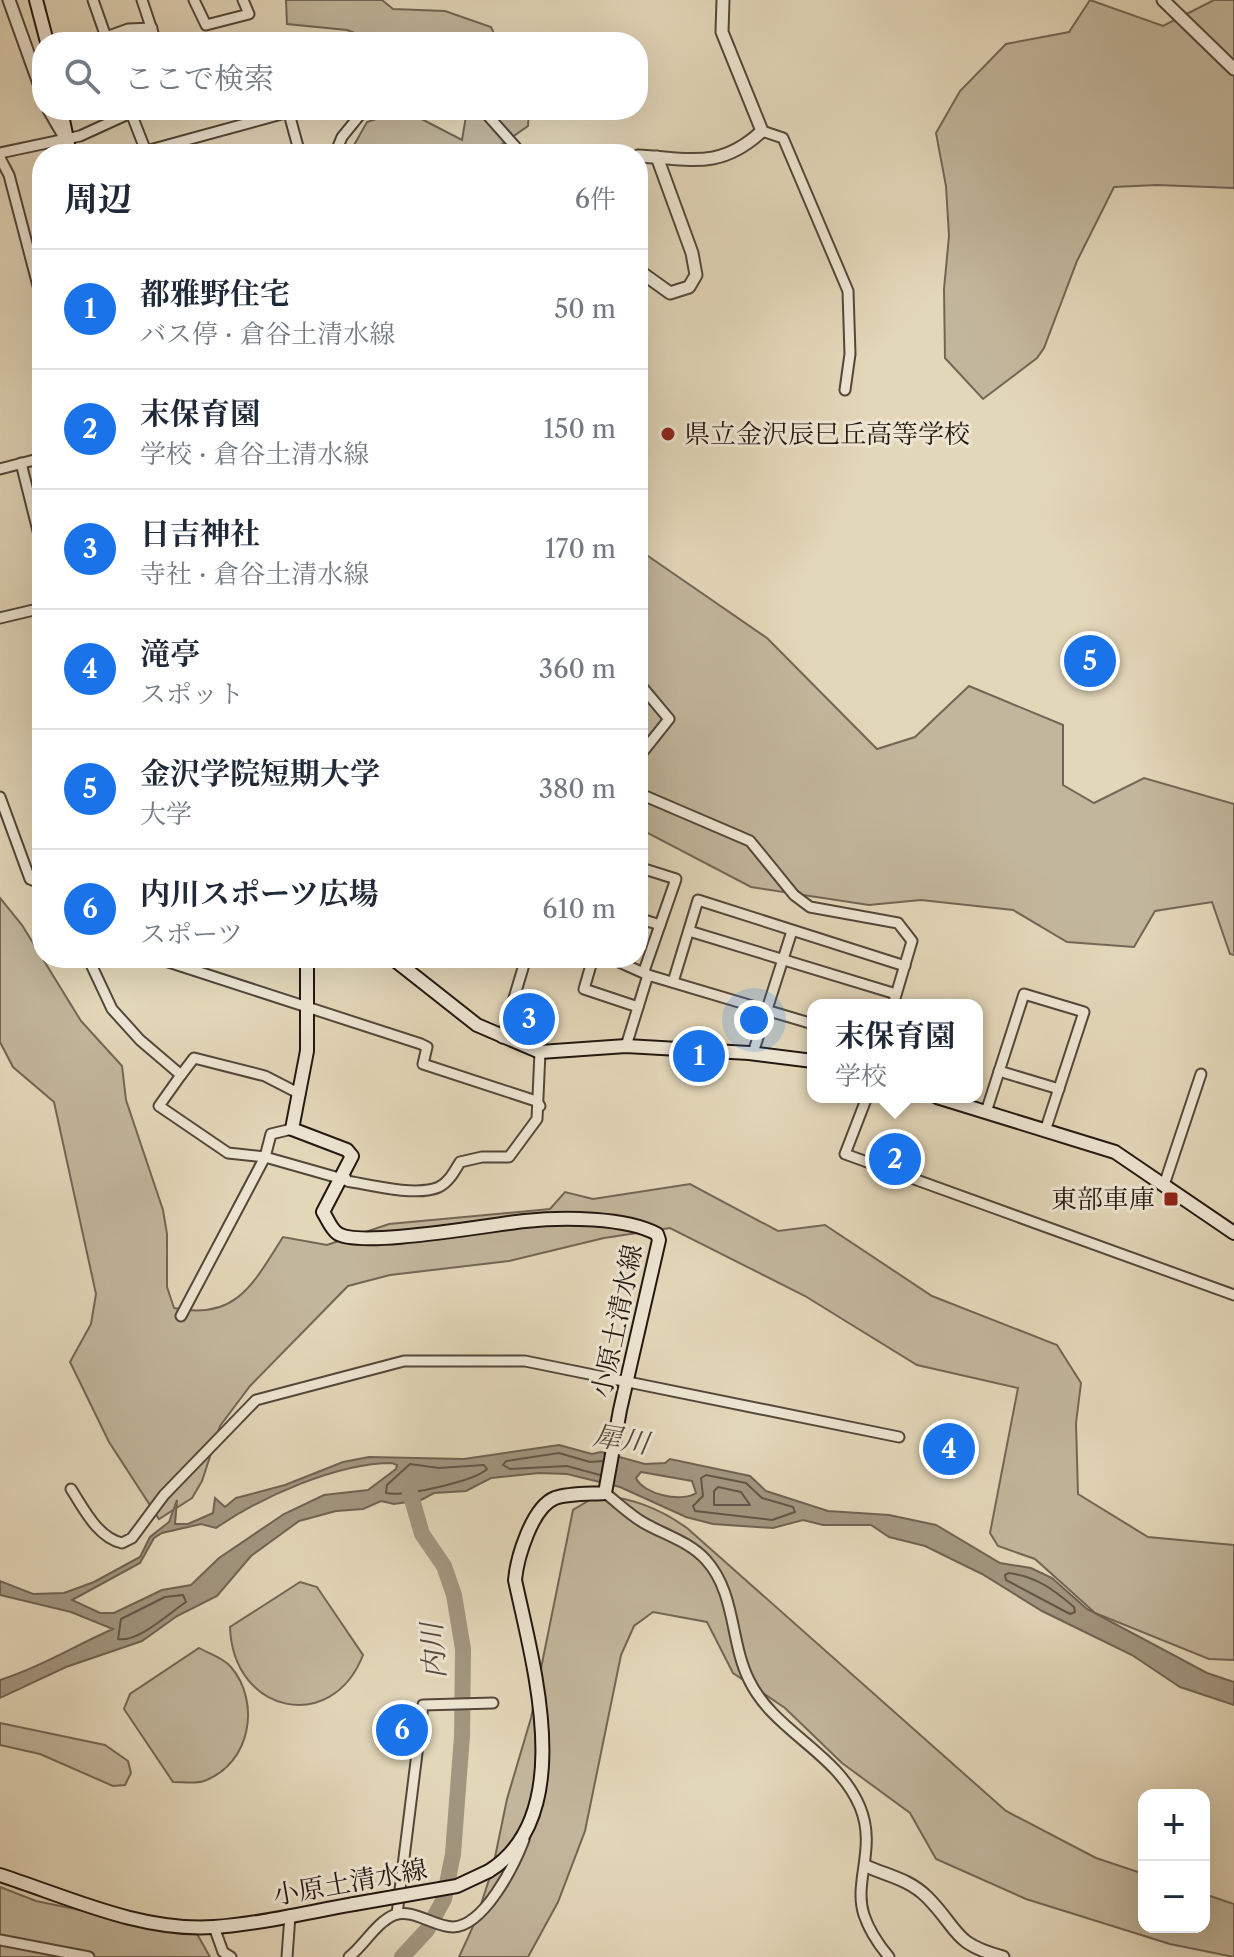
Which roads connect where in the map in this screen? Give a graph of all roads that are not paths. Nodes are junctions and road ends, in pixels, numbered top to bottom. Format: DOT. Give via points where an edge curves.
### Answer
graph roads {
  1 [pos="9,0"];
  2 [pos="36,0"];
  3 [pos="93,0"];
  4 [pos="142,0"];
  5 [pos="194,0"];
  6 [pos="243,0"];
  7 [pos="723,0"];
  8 [pos="1163,0"];
  9 [pos="152,28"];
  10 [pos="44,32"];
  11 [pos="104,32"];
  12 [pos="120,32"];
  13 [pos="153,32"];
  14 [pos="32,64"];
  15 [pos="1234,69"];
  16 [pos="55,120"];
  17 [pos="63,120"];
  18 [pos="114,120"];
  19 [pos="137,120"];
  20 [pos="258,120"];
  21 [pos="291,120"];
  22 [pos="356,120"];
  23 [pos="492,120"];
  24 [pos="762,131"];
  25 [pos="66,139"];
  26 [pos="47,144"];
  27 [pos="67,144"];
  28 [pos="144,144"];
  29 [pos="175,144"];
  30 [pos="297,144"];
  31 [pos="339,144"];
  32 [pos="512,144"];
  33 [pos="32,148"];
  34 [pos="0,156"];
  35 [pos="648,157"];
  36 [pos="657,157"];
  37 [pos="32,263"];
  38 [pos="648,277"];
  39 [pos="845,390"];
  40 [pos="32,460"];
  41 [pos="21,463"];
  42 [pos="0,469"];
  43 [pos="32,507"];
  44 [pos="32,610"];
  45 [pos="0,618"];
  46 [pos="648,694"];
  47 [pos="648,745"];
  48 [pos="0,797"];
  49 [pos="648,797"];
  50 [pos="648,870"];
  51 [pos="32,880"];
  52 [pos="648,921"];
  53 [pos="660,925"];
  54 [pos="689,931"];
  55 [pos="792,931"];
  56 [pos="783,960"];
  57 [pos="648,966"];
  58 [pos="905,966"];
  59 [pos="93,968"];
  60 [pos="188,968"];
  61 [pos="307,968"];
  62 [pos="405,968"];
  63 [pos="523,968"];
  64 [pos="590,968"];
  65 [pos="634,968"];
  66 [pos="647,968"];
  67 [pos="646,973"];
  68 [pos="673,982"];
  69 [pos="891,999"];
  70 [pos="894,999"];
  71 [pos="307,1005"];
  72 [pos="638,1007"];
  73 [pos="767,1010"];
  74 [pos="807,1022"];
  75 [pos="502,1038"];
  76 [pos="626,1046"];
  77 [pos="540,1052"];
  78 [pos="753,1053"];
  79 [pos="807,1060"];
  80 [pos="999,1071"];
  81 [pos="1201,1074"];
  82 [pos="181,1075"];
  83 [pos="1059,1089"];
  84 [pos="300,1094"];
  85 [pos="865,1103"];
  86 [pos="957,1103"];
  87 [pos="540,1106"];
  88 [pos="986,1112"];
  89 [pos="292,1129"];
  90 [pos="1045,1131"];
  91 [pos="265,1157"];
  92 [pos="341,1175"];
  93 [pos="1164,1185"];
  94 [pos="1234,1233"];
  95 [pos="1234,1295"];
  96 [pos="181,1316"];
  97 [pos="628,1380"];
  98 [pos="899,1437"];
  99 [pos="71,1489"];
  100 [pos="606,1491"];
  101 [pos="493,1703"];
  102 [pos="524,1840"];
  103 [pos="866,1866"];
  104 [pos="0,1875"];
  105 [pos="402,1914"];
  106 [pos="290,1915"];
  107 [pos="214,1927"];
  108 [pos="0,1940"];
  109 [pos="966,1945"];
  110 [pos="89,1957"];
  111 [pos="231,1957"];
  112 [pos="287,1957"];
  113 [pos="349,1957"];
  114 [pos="889,1957"];
  115 [pos="957,1957"];
  116 [pos="1003,1957"];
  1 -- 14 [label="street"];
  2 -- 10 [label="main road"];
  3 -- 11 [label="street"];
  4 -- 9 [label="street"];
  5 -- 6 [label="street" via="206,25 249,14"];
  7 -- 24 [label="street" via="722,32"];
  8 -- 15 [label="street"];
  9 -- 12 [label="street"];
  9 -- 13 [label="street"];
  16 -- 25 [label="street"];
  17 -- 25 [label="main road"];
  18 -- 25 [label="street"];
  19 -- 28 [label="street"];
  20 -- 29 [label="street"];
  21 -- 30 [label="street"];
  22 -- 31 [label="street"];
  23 -- 32 [label="street"];
  24 -- 36 [label="street" via="704,161"];
  24 -- 39 [label="street" via="783,138 796,161 848,291"];
  25 -- 26 [label="street"];
  25 -- 27 [label="main road"];
  33 -- 34 [label="street"];
  34 -- 37 [label="street"];
  35 -- 36 [label="street"];
  36 -- 38 [label="street" via="696,275 689,287 670,293"];
  40 -- 41 [label="street"];
  41 -- 42 [label="street"];
  41 -- 43 [label="street"];
  44 -- 45 [label="street"];
  46 -- 47 [label="street" via="669,719"];
  48 -- 51 [label="street"];
  49 -- 58 [label="street" via="750,841 810,907 898,923 912,941"];
  50 -- 53 [label="street" via="676,879"];
  52 -- 53 [label="street"];
  53 -- 57 [label="street"];
  54 -- 55 [label="street" via="698,900"];
  54 -- 56 [label="street"];
  54 -- 68 [label="street"];
  55 -- 56 [label="street"];
  55 -- 58 [label="street"];
  56 -- 69 [label="street"];
  56 -- 73 [label="street"];
  58 -- 70 [label="street"];
  59 -- 82 [label="street" via="112,1009"];
  60 -- 71 [label="street"];
  61 -- 71 [label="main road"];
  62 -- 75 [label="main road" via="477,1025"];
  63 -- 75 [label="street"];
  64 -- 72 [label="street" via="584,989"];
  65 -- 67 [label="street"];
  66 -- 67 [label="street"];
  67 -- 68 [label="street"];
  67 -- 72 [label="street"];
  68 -- 73 [label="street"];
  71 -- 84 [label="main road"];
  71 -- 87 [label="street" via="421,1044 427,1047 423,1064"];
  72 -- 76 [label="street"];
  73 -- 74 [label="street"];
  73 -- 78 [label="street"];
  75 -- 77 [label="main road"];
  76 -- 77 [label="main road"];
  76 -- 78 [label="main road"];
  77 -- 87 [label="street"];
  78 -- 79 [label="main road"];
  80 -- 83 [label="street"];
  80 -- 83 [label="street" via="1024,994 1084,1012"];
  80 -- 88 [label="street"];
  81 -- 93 [label="street"];
  82 -- 84 [label="street" via="194,1058 202,1058 265,1076"];
  82 -- 91 [label="street" via="159,1106 228,1153"];
  83 -- 90 [label="street"];
  84 -- 89 [label="main road"];
  85 -- 95 [label="street" via="845,1154"];
  86 -- 88 [label="main road"];
  87 -- 92 [label="street" via="537,1119 509,1157 460,1162 436,1189 384,1189"];
  88 -- 90 [label="main road"];
  89 -- 91 [label="street" via="271,1134"];
  89 -- 92 [label="main road" via="347,1150 352,1156"];
  90 -- 93 [label="main road" via="1115,1152"];
  91 -- 92 [label="street"];
  91 -- 96 [label="street"];
  92 -- 97 [label="main road, 小原土清水線" via="323,1212 337,1233 351,1238 527,1221 637,1224 657,1234 659,1246"];
  93 -- 94 [label="main road"];
  97 -- 98 [label="street"];
  97 -- 99 [label="street" via="504,1359 404,1361 272,1394 256,1400 122,1543 96,1526"];
  97 -- 100 [label="main road, 小原土清水線"];
  100 -- 102 [label="main road" via="545,1504 517,1556 515,1580 541,1729 541,1783"];
  100 -- 103 [label="street" via="640,1521 695,1549 709,1563 728,1602 749,1681 766,1704 848,1781 866,1824"];
  101 -- 105 [label="street" via="423,1705"];
  102 -- 105 [label="street" via="490,1903 472,1922 453,1927"];
  102 -- 106 [label="main road, 小原土清水線, bridge" via="505,1861 457,1886"];
  103 -- 109 [label="street" via="910,1884 928,1898"];
  103 -- 114 [label="street" via="864,1915"];
  104 -- 107 [label="main road, 小原土清水線" via="140,1920"];
  105 -- 113 [label="street" via="390,1916"];
  106 -- 107 [label="main road, 小原土清水線"];
  106 -- 112 [label="street"];
  107 -- 111 [label="street" via="223,1952"];
  108 -- 110 [label="street"];
  109 -- 115 [label="street"];
  109 -- 116 [label="street"];
}
